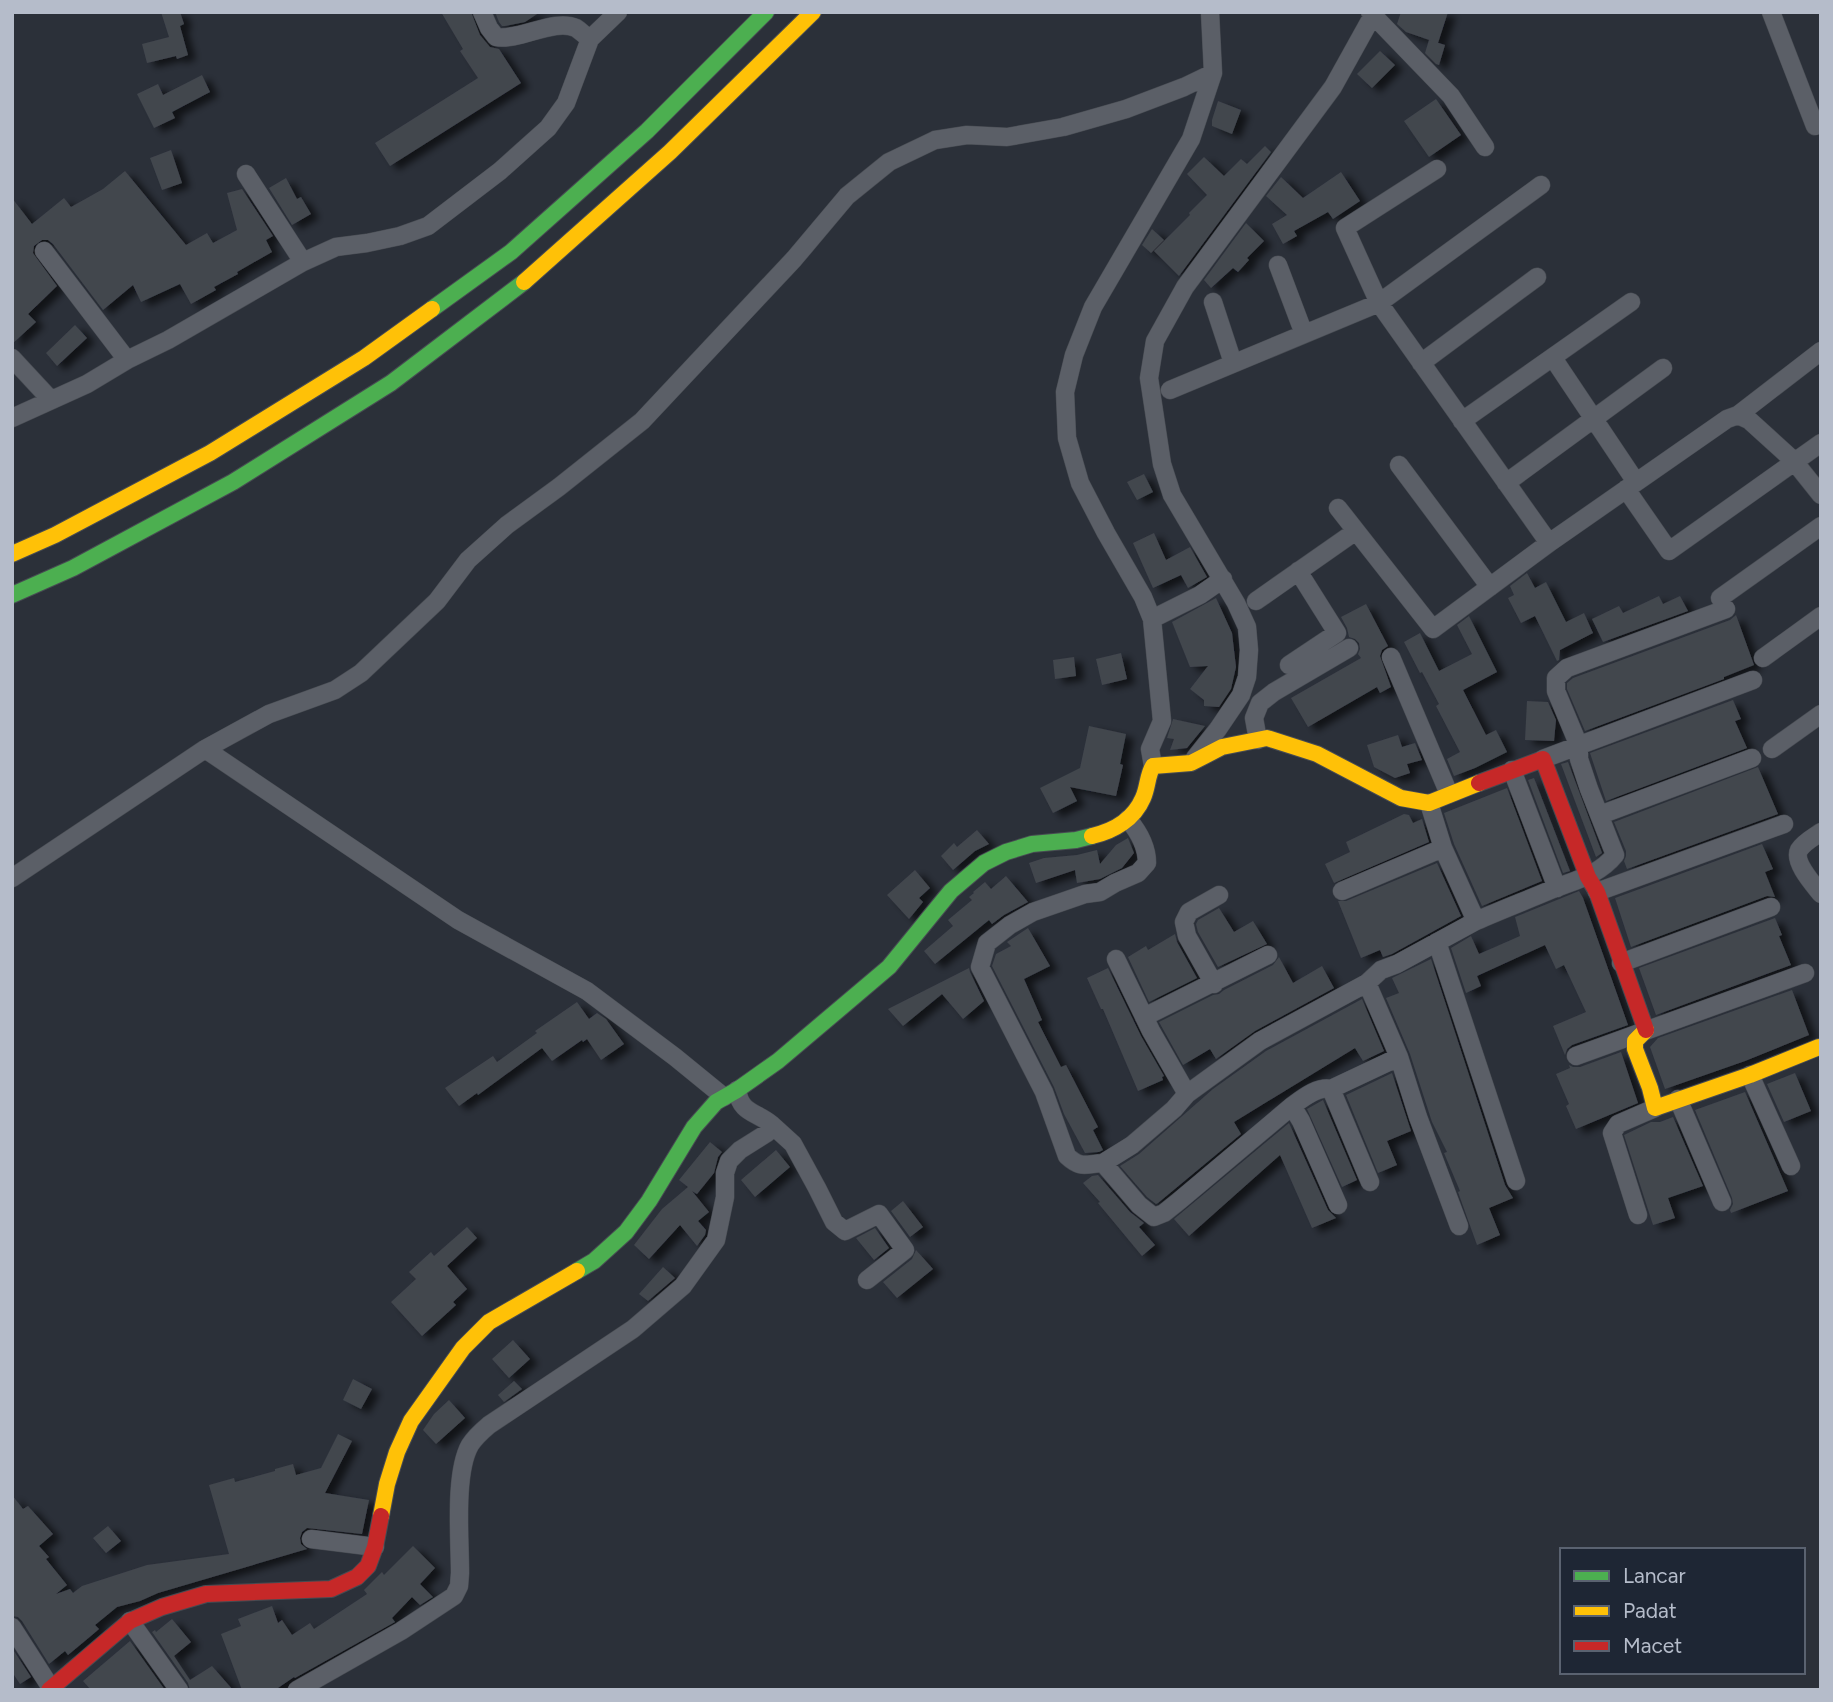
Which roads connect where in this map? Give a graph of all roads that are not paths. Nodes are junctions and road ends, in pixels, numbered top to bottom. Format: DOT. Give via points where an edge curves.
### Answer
graph roads {
  1 [pos="482,12"];
  2 [pos="618,12"];
  3 [pos="766,12"];
  4 [pos="813,12"];
  5 [pos="1210,12"];
  6 [pos="1771,12"];
  7 [pos="1371,13"];
  8 [pos="590,39"];
  9 [pos="1213,73"];
  10 [pos="1815,126"];
  11 [pos="1485,147"];
  12 [pos="1437,169"];
  13 [pos="246,174"];
  14 [pos="1541,185"];
  15 [pos="44,251"];
  16 [pos="303,262"];
  17 [pos="1278,265"];
  18 [pos="1537,277"];
  19 [pos="1213,302"];
  20 [pos="1632,302"];
  21 [pos="1379,303"];
  22 [pos="1304,334"];
  23 [pos="1821,351"];
  24 [pos="12,358"];
  25 [pos="1553,358"];
  26 [pos="127,360"];
  27 [pos="1233,363"];
  28 [pos="1421,363"];
  29 [pos="1663,368"];
  30 [pos="1170,390"];
  31 [pos="51,400"];
  32 [pos="1738,415"];
  33 [pos="12,418"];
  34 [pos="1594,419"];
  35 [pos="1462,421"];
  36 [pos="1821,443"];
  37 [pos="1795,462"];
  38 [pos="1399,465"];
  39 [pos="1506,483"];
  40 [pos="1631,485"];
  41 [pos="1821,495"];
  42 [pos="1338,508"];
  43 [pos="1821,526"];
  44 [pos="1356,531"];
  45 [pos="1549,543"];
  46 [pos="12,554"];
  47 [pos="1298,571"];
  48 [pos="1223,579"];
  49 [pos="1490,587"];
  50 [pos="12,595"];
  51 [pos="1256,601"];
  52 [pos="1821,616"];
  53 [pos="1152,619"];
  54 [pos="1349,648"];
  55 [pos="1391,657"];
  56 [pos="1763,658"];
  57 [pos="1289,665"];
  58 [pos="1753,680"];
  59 [pos="1821,714"];
  60 [pos="1258,740"];
  61 [pos="1580,746"];
  62 [pos="205,749"];
  63 [pos="1772,750"];
  64 [pos="1752,758"];
  65 [pos="1543,759"];
  66 [pos="1191,763"];
  67 [pos="1153,766"];
  68 [pos="1512,770"];
  69 [pos="1449,794"];
  70 [pos="1429,803"];
  71 [pos="1600,815"];
  72 [pos="1128,819"];
  73 [pos="1784,824"];
  74 [pos="1821,832"];
  75 [pos="1443,848"];
  76 [pos="12,878"];
  77 [pos="1593,884"];
  78 [pos="1557,888"];
  79 [pos="1342,891"];
  80 [pos="1821,894"];
  81 [pos="1219,895"];
  82 [pos="1771,907"];
  83 [pos="1476,921"];
  84 [pos="1437,942"];
  85 [pos="1268,955"];
  86 [pos="1116,959"];
  87 [pos="1621,963"];
  88 [pos="1805,973"];
  89 [pos="1367,983"];
  90 [pos="1214,984"];
  91 [pos="1144,1017"];
  92 [pos="1646,1030"];
  93 [pos="1819,1047"];
  94 [pos="1576,1056"];
  95 [pos="1399,1057"];
  96 [pos="1750,1074"];
  97 [pos="1331,1089"];
  98 [pos="730,1093"];
  99 [pos="1187,1094"];
  100 [pos="1678,1099"];
  101 [pos="1292,1106"];
  102 [pos="1655,1108"];
  103 [pos="771,1124"];
  104 [pos="1103,1163"];
  105 [pos="1791,1166"];
  106 [pos="1516,1181"];
  107 [pos="1370,1182"];
  108 [pos="1722,1202"];
  109 [pos="1338,1205"];
  110 [pos="1638,1215"];
  111 [pos="1460,1226"];
  112 [pos="867,1279"];
  113 [pos="311,1539"];
  114 [pos="374,1547"];
  115 [pos="130,1621"];
  116 [pos="12,1627"];
  117 [pos="50,1689"];
  118 [pos="179,1690"];
  119 [pos="297,1690"];
  1 -- 8 [label="street" via="496,37 560,26 577,29"];
  2 -- 8 [label="street"];
  3 -- 46 [label="main road" via="647,131 511,252 387,342 210,453"];
  4 -- 50 [label="main road" via="670,152 535,274 391,383 233,482 73,568"];
  5 -- 9 [label="street"];
  6 -- 10 [label="street"];
  7 -- 11 [label="street" via="1451,96"];
  7 -- 48 [label="street" via="1334,87 1185,287 1155,341 1149,378 1162,464 1172,495"];
  8 -- 16 [label="street" via="566,103 548,128 500,171 428,226 400,236 336,247"];
  9 -- 53 [label="street" via="1191,139 1093,307 1065,392 1066,438 1080,483"];
  9 -- 62 [label="street" via="1126,109 1063,127 935,140 889,162 847,196 642,421 468,559 437,601 361,673 335,690 269,714"];
  12 -- 21 [label="street" via="1345,228"];
  13 -- 16 [label="street"];
  14 -- 21 [label="street"];
  15 -- 26 [label="street"];
  16 -- 26 [label="street"];
  17 -- 22 [label="street"];
  18 -- 28 [label="street"];
  19 -- 27 [label="street"];
  20 -- 25 [label="street"];
  21 -- 22 [label="street"];
  21 -- 28 [label="street"];
  22 -- 27 [label="street"];
  23 -- 32 [label="street"];
  24 -- 31 [label="street"];
  25 -- 34 [label="street"];
  25 -- 35 [label="street"];
  26 -- 31 [label="street"];
  27 -- 30 [label="street"];
  28 -- 35 [label="street"];
  29 -- 34 [label="street"];
  31 -- 33 [label="street"];
  32 -- 37 [label="street"];
  32 -- 40 [label="street"];
  34 -- 39 [label="street"];
  34 -- 40 [label="street"];
  35 -- 39 [label="street"];
  36 -- 37 [label="street"];
  37 -- 40 [label="street" via="1670,551"];
  37 -- 41 [label="street"];
  38 -- 49 [label="street"];
  39 -- 45 [label="street"];
  40 -- 45 [label="street"];
  42 -- 44 [label="street"];
  43 -- 61 [label="street" via="1723,603 1560,673 1556,691"];
  44 -- 47 [label="street"];
  44 -- 49 [label="street" via="1433,629"];
  45 -- 49 [label="street"];
  47 -- 51 [label="street"];
  47 -- 57 [label="street" via="1337,633"];
  48 -- 53 [label="street"];
  48 -- 66 [label="street" via="1247,627 1247,677 1241,695"];
  52 -- 56 [label="street"];
  53 -- 67 [label="street" via="1162,721 1150,749"];
  54 -- 60 [label="street" via="1260,703 1254,718"];
  55 -- 69 [label="street"];
  58 -- 61 [label="street"];
  59 -- 63 [label="street"];
  60 -- 66 [label="main road" via="1222,747"];
  60 -- 70 [label="main road" via="1267,738 1317,754 1401,798"];
  61 -- 65 [label="street"];
  61 -- 71 [label="street" via="1580,760"];
  62 -- 76 [label="street"];
  62 -- 98 [label="street" via="458,920 587,991"];
  64 -- 71 [label="street"];
  65 -- 68 [label="main road"];
  65 -- 77 [label="main road"];
  66 -- 67 [label="main road"];
  67 -- 72 [label="main road" via="1143,798"];
  68 -- 69 [label="main road"];
  68 -- 78 [label="street"];
  69 -- 70 [label="main road"];
  70 -- 75 [label="street"];
  71 -- 77 [label="street" via="1615,855"];
  72 -- 98 [label="main road" via="1107,833 1032,844 984,863 951,891 889,967 778,1061"];
  72 -- 104 [label="street" via="1145,850 1147,863 1138,873 1100,892 1032,912 1010,925 987,943 980,967 1044,1092 1067,1156 1080,1165"];
  73 -- 77 [label="street"];
  74 -- 80 [label="street" via="1806,842 1797,857"];
  75 -- 79 [label="street"];
  75 -- 83 [label="street"];
  77 -- 78 [label="street"];
  77 -- 87 [label="main road"];
  78 -- 83 [label="street"];
  81 -- 90 [label="street" via="1189,912 1184,922 1186,936"];
  82 -- 87 [label="street"];
  83 -- 84 [label="street"];
  84 -- 89 [label="street" via="1381,970"];
  84 -- 106 [label="street"];
  85 -- 90 [label="street"];
  86 -- 91 [label="street"];
  87 -- 92 [label="main road"];
  88 -- 92 [label="street"];
  89 -- 95 [label="street"];
  89 -- 99 [label="street" via="1260,1041"];
  90 -- 91 [label="street"];
  91 -- 99 [label="street"];
  92 -- 94 [label="street"];
  92 -- 102 [label="main road" via="1635,1041 1635,1049"];
  93 -- 96 [label="main road"];
  95 -- 97 [label="street"];
  95 -- 111 [label="street"];
  96 -- 100 [label="main road"];
  96 -- 105 [label="street"];
  97 -- 101 [label="street" via="1324,1088"];
  97 -- 107 [label="street"];
  98 -- 103 [label="street" via="747,1111"];
  98 -- 114 [label="main road" via="694,1127 626,1232 594,1261 489,1322 463,1348 411,1421 397,1452"];
  99 -- 104 [label="street" via="1132,1145"];
  100 -- 102 [label="main road"];
  100 -- 108 [label="street"];
  101 -- 104 [label="street" via="1154,1217"];
  101 -- 109 [label="street"];
  102 -- 110 [label="street" via="1625,1120 1612,1133"];
  103 -- 112 [label="street" via="793,1144 834,1222 845,1231 879,1214 905,1250"];
  103 -- 119 [label="street" via="767,1133 729,1161 716,1240 683,1286 633,1329 476,1436 468,1448 460,1481 460,1573 454,1596"];
  113 -- 114 [label="street"];
  114 -- 115 [label="main road" via="368,1566 357,1577 331,1589 206,1594"];
  115 -- 117 [label="main road"];
  115 -- 118 [label="street"];
  116 -- 117 [label="street"];
}
